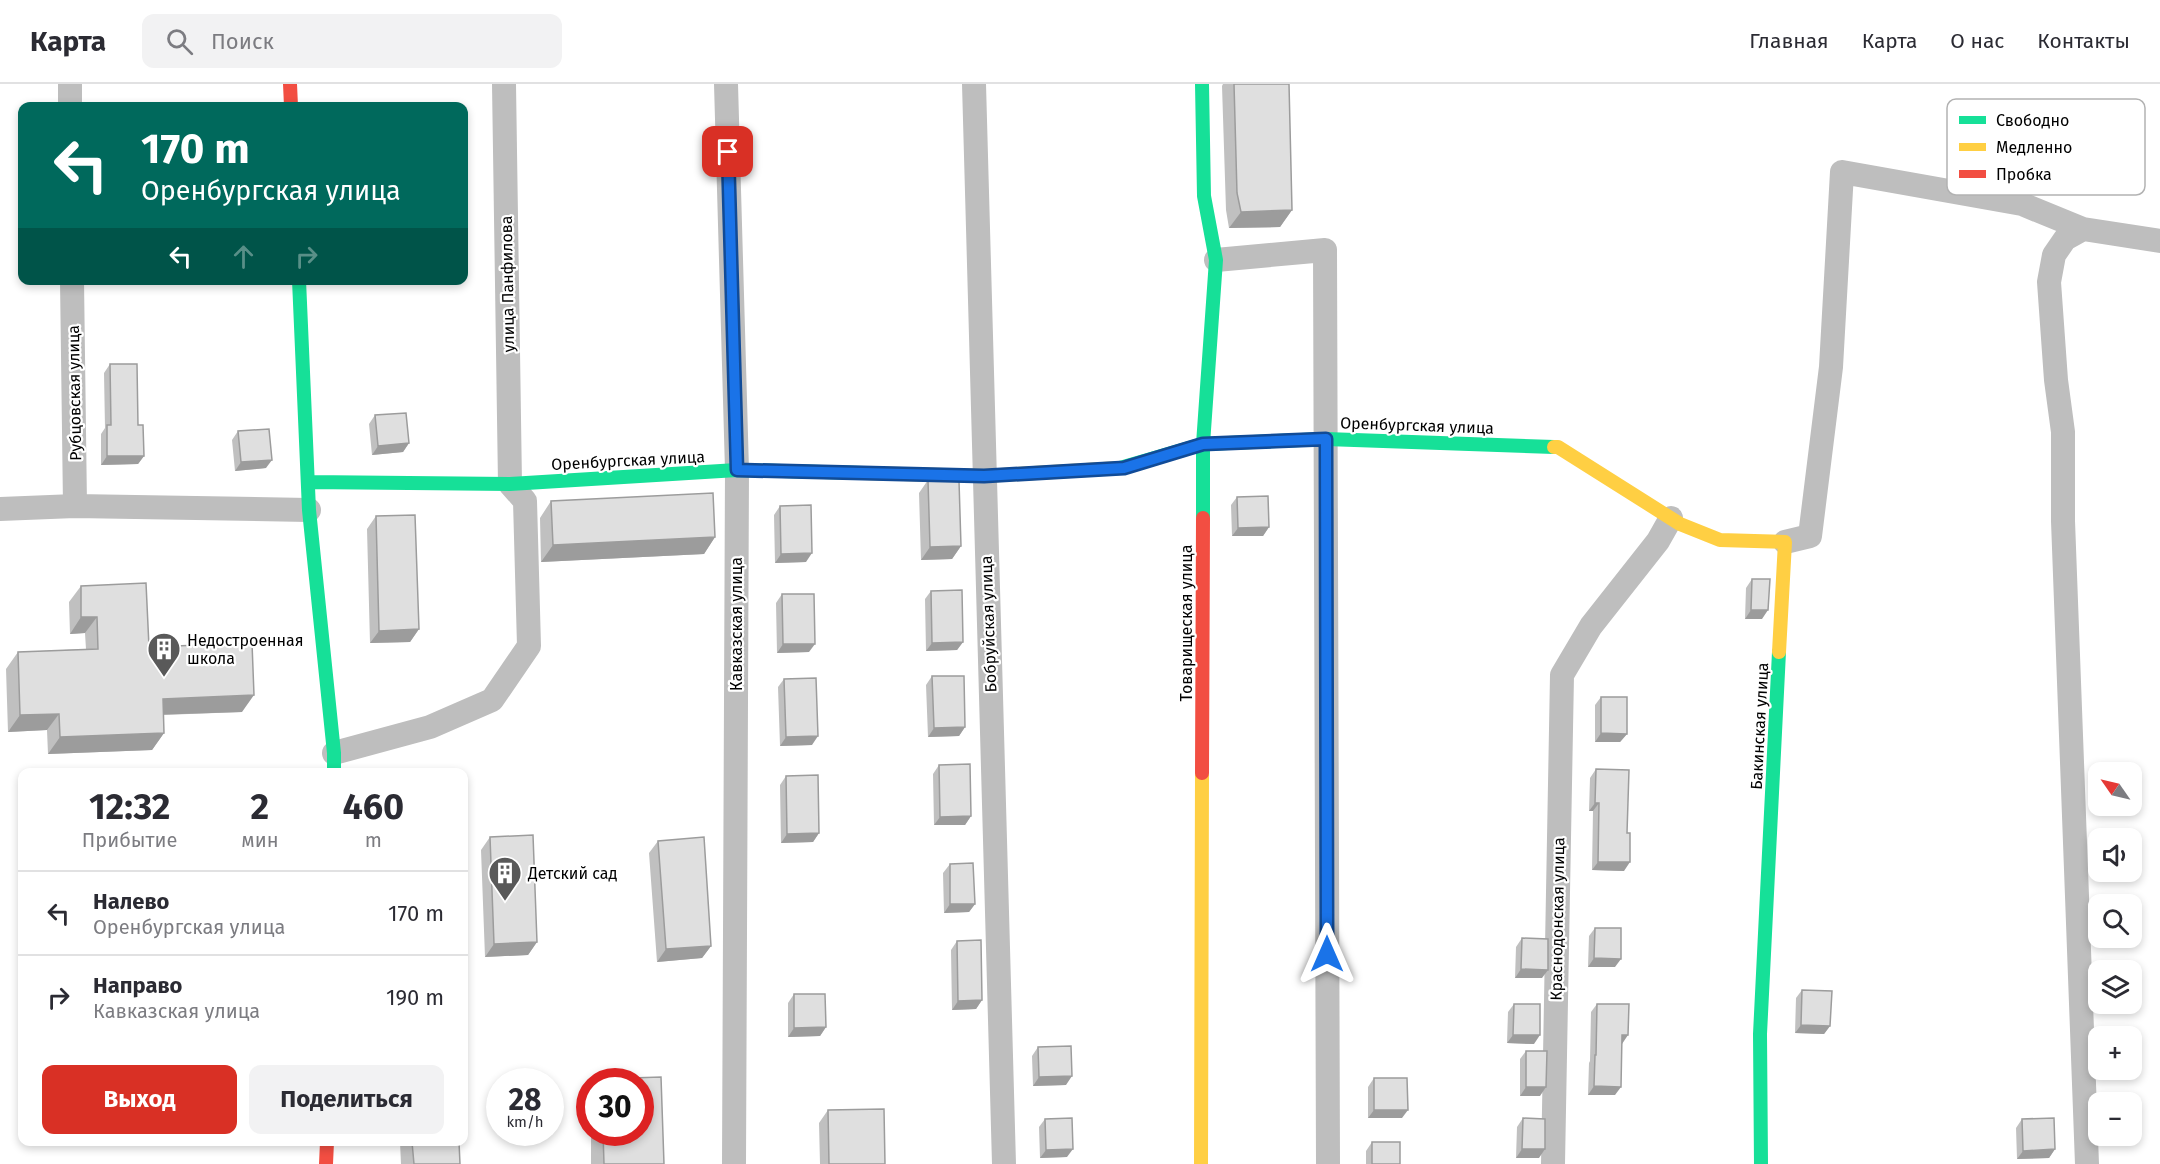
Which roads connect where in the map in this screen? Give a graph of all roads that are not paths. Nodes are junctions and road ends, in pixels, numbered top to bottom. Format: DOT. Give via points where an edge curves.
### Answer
graph roads {
  1 [pos="70,84"];
  2 [pos="290,84"];
  3 [pos="504,84"];
  4 [pos="726,84"];
  5 [pos="974,84"];
  6 [pos="1202,84"];
  7 [pos="70,102"];
  8 [pos="291,102"];
  9 [pos="1947,191"];
  10 [pos="1971,195"];
  11 [pos="2083,229"];
  12 [pos="2160,241"];
  13 [pos="1216,260"];
  14 [pos="72,285"];
  15 [pos="299,285"];
  16 [pos="1326,439"];
  17 [pos="1203,444"];
  18 [pos="737,470"];
  19 [pos="984,476"];
  20 [pos="308,482"];
  21 [pos="510,484"];
  22 [pos="75,506"];
  23 [pos="0,509"];
  24 [pos="309,510"];
  25 [pos="1671,518"];
  26 [pos="1785,542"];
  27 [pos="334,763"];
  28 [pos="327,1146"];
  29 [pos="326,1164"];
  30 [pos="734,1164"];
  31 [pos="1004,1164"];
  32 [pos="1201,1164"];
  33 [pos="1328,1164"];
  34 [pos="1553,1164"];
  35 [pos="1761,1164"];
  36 [pos="2087,1164"];
  1 -- 7 [label="street"];
  2 -- 8 [label="street"];
  3 -- 21 [label="street, улица Панфилова"];
  4 -- 18 [label="street, Кавказская улица"];
  5 -- 19 [label="street, Бобруйская улица"];
  6 -- 13 [label="street, Товарищеская улица" via="1204,196"];
  9 -- 26 [label="street" via="1842,172 1831,367 1810,536"];
  10 -- 11 [label="street" via="2022,204"];
  11 -- 12 [label="street"];
  11 -- 36 [label="street" via="2066,239 2054,255 2049,282 2063,432"];
  13 -- 16 [label="street" via="1325,250"];
  13 -- 17 [label="street, Товарищеская улица"];
  14 -- 22 [label="street, Рубцовская улица"];
  15 -- 20 [label="street"];
  16 -- 17 [label="street, Оренбургская улица"];
  16 -- 25 [label="street, Оренбургская улица" via="1558,447"];
  16 -- 33 [label="street"];
  17 -- 19 [label="street, Оренбургская улица" via="1124,468"];
  17 -- 32 [label="street, Товарищеская улица"];
  18 -- 19 [label="street, Оренбургская улица"];
  18 -- 21 [label="street, Оренбургская улица"];
  18 -- 30 [label="street, Кавказская улица"];
  19 -- 31 [label="street, Бобруйская улица"];
  20 -- 21 [label="street, Оренбургская улица"];
  20 -- 24 [label="street"];
  21 -- 27 [label="street" via="525,501 529,646 492,700"];
  22 -- 23 [label="street"];
  22 -- 24 [label="street"];
  24 -- 27 [label="street"];
  25 -- 26 [label="street" via="1720,540"];
  25 -- 34 [label="street, Краснодонская улица" via="1658,542 1591,626 1562,675"];
  26 -- 35 [label="street, Бакинская улица" via="1760,1034"];
  28 -- 29 [label="street"];
}
